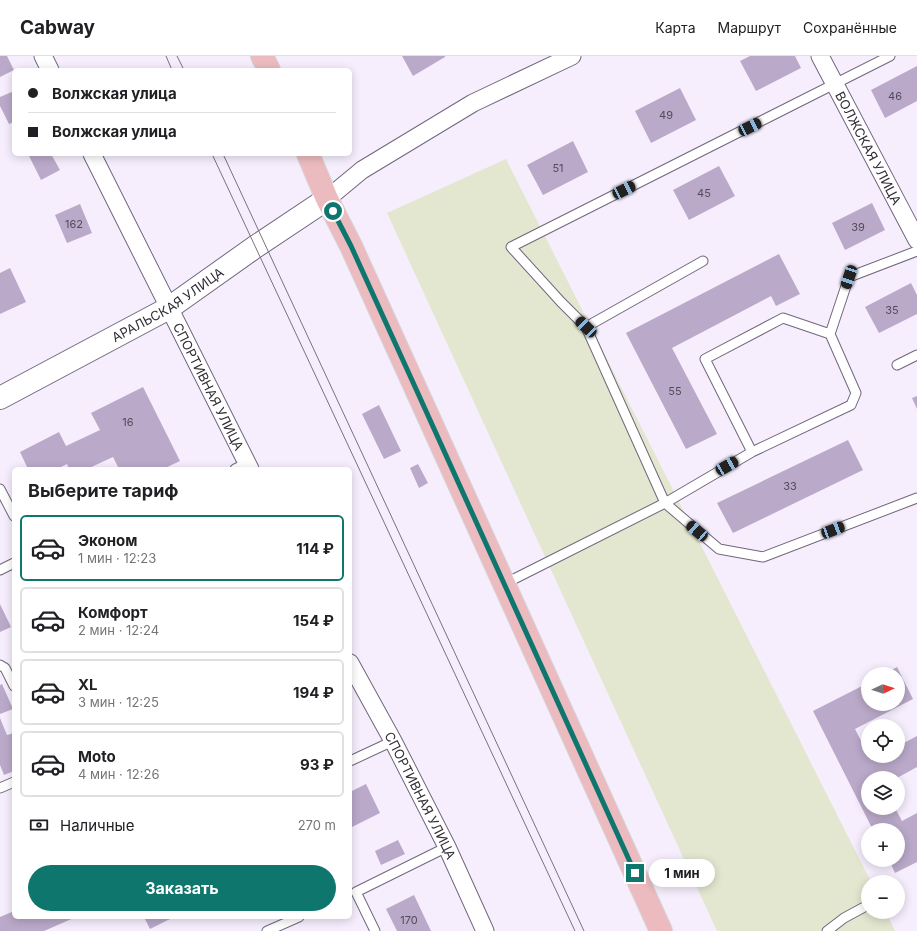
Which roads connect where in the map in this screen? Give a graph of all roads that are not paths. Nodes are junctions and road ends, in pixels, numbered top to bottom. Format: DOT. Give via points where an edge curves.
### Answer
graph roads {
  1 [pos="43,56"];
  2 [pos="262,56"];
  3 [pos="572,56"];
  4 [pos="820,56"];
  5 [pos="890,56"];
  6 [pos="49,68"];
  7 [pos="268,68"];
  8 [pos="834,84"];
  9 [pos="93,156"];
  10 [pos="309,156"];
  11 [pos="327,199"];
  12 [pos="917,240"];
  13 [pos="917,251"];
  14 [pos="703,261"];
  15 [pos="169,308"];
  16 [pos="586,327"];
  17 [pos="830,334"];
  18 [pos="917,355"];
  19 [pos="897,365"];
  20 [pos="0,397"];
  21 [pos="752,452"];
  22 [pos="244,467"];
  23 [pos="0,489"];
  24 [pos="917,498"];
  25 [pos="665,503"];
  26 [pos="12,511"];
  27 [pos="12,564"];
  28 [pos="0,570"];
  29 [pos="504,584"];
  30 [pos="0,665"];
  31 [pos="352,667"];
  32 [pos="12,682"];
  33 [pos="393,741"];
  34 [pos="352,760"];
  35 [pos="12,783"];
  36 [pos="0,788"];
  37 [pos="447,847"];
  38 [pos="353,893"];
  39 [pos="861,909"];
  40 [pos="294,919"];
  41 [pos="267,931"];
  42 [pos="375,931"];
  43 [pos="485,931"];
  44 [pos="661,931"];
  45 [pos="827,931"];
  1 -- 6 [label="street"];
  2 -- 7 [label="main road"];
  3 -- 11 [label="street" via="473,103 362,170"];
  4 -- 8 [label="street, ВОЛЖСКАЯ УЛИЦА"];
  5 -- 8 [label="lane"];
  8 -- 12 [label="street, ВОЛЖСКАЯ УЛИЦА"];
  8 -- 16 [label="lane" via="511,247"];
  9 -- 15 [label="street, СПОРТИВНАЯ УЛИЦА"];
  10 -- 11 [label="main road"];
  11 -- 15 [label="street, АРАЛЬСКАЯ УЛИЦА"];
  11 -- 29 [label="main road" via="351,246"];
  13 -- 17 [label="lane" via="849,277"];
  14 -- 16 [label="lane"];
  15 -- 20 [label="street, АРАЛЬСКАЯ УЛИЦА"];
  15 -- 22 [label="street, СПОРТИВНАЯ УЛИЦА"];
  16 -- 25 [label="lane"];
  17 -- 21 [label="lane" via="856,393 851,405"];
  17 -- 21 [label="lane" via="783,318 705,359"];
  18 -- 19 [label="lane"];
  21 -- 25 [label="lane"];
  23 -- 26 [label="lane"];
  24 -- 25 [label="lane" via="763,557 719,549"];
  25 -- 29 [label="lane"];
  27 -- 28 [label="lane"];
  29 -- 44 [label="main road"];
  30 -- 32 [label="lane" via="5,668"];
  31 -- 33 [label="street, СПОРТИВНАЯ УЛИЦА"];
  33 -- 34 [label="lane"];
  33 -- 37 [label="street, СПОРТИВНАЯ УЛИЦА"];
  35 -- 36 [label="lane"];
  37 -- 38 [label="lane"];
  37 -- 43 [label="street, СПОРТИВНАЯ УЛИЦА"];
  38 -- 42 [label="lane"];
  39 -- 45 [label="lane"];
  40 -- 41 [label="lane"];
}
